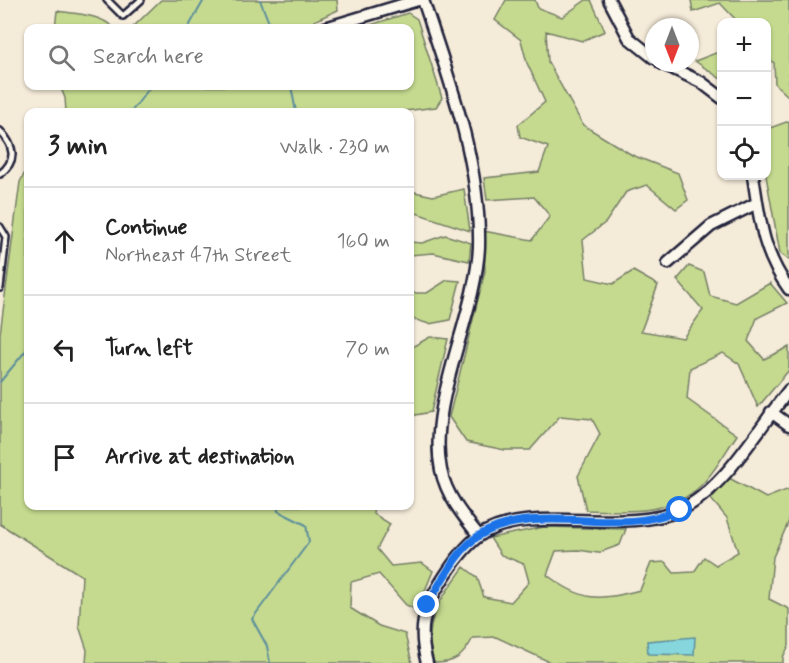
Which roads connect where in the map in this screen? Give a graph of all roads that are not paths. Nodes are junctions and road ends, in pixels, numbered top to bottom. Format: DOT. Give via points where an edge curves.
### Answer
graph roads {
  1 [pos="106,0"];
  2 [pos="141,0"];
  3 [pos="421,0"];
  4 [pos="609,0"];
  5 [pos="339,24"];
  6 [pos="645,51"];
  7 [pos="680,72"];
  8 [pos="717,94"];
  9 [pos="0,131"];
  10 [pos="0,173"];
  11 [pos="754,180"];
  12 [pos="757,203"];
  13 [pos="0,227"];
  14 [pos="668,263"];
  15 [pos="1,271"];
  16 [pos="0,288"];
  17 [pos="789,289"];
  18 [pos="789,390"];
  19 [pos="771,412"];
  20 [pos="789,425"];
  21 [pos="479,536"];
  22 [pos="427,663"];
  1 -- 2 [label="lane" via="123,16"];
  3 -- 5 [label="street"];
  3 -- 21 [label="street" via="468,149 477,213 476,278 438,443 441,470 450,494"];
  4 -- 6 [label="street" via="629,38"];
  7 -- 8 [label="street"];
  9 -- 10 [label="lane" via="13,150 8,168"];
  11 -- 12 [label="street"];
  12 -- 14 [label="street" via="711,226"];
  12 -- 17 [label="street" via="766,252"];
  13 -- 15 [label="lane" via="6,237"];
  15 -- 16 [label="lane"];
  18 -- 19 [label="street"];
  19 -- 20 [label="street"];
  19 -- 21 [label="street" via="708,492 680,510 631,521 505,525"];
  21 -- 22 [label="street" via="458,558 427,605 421,642"];
}
